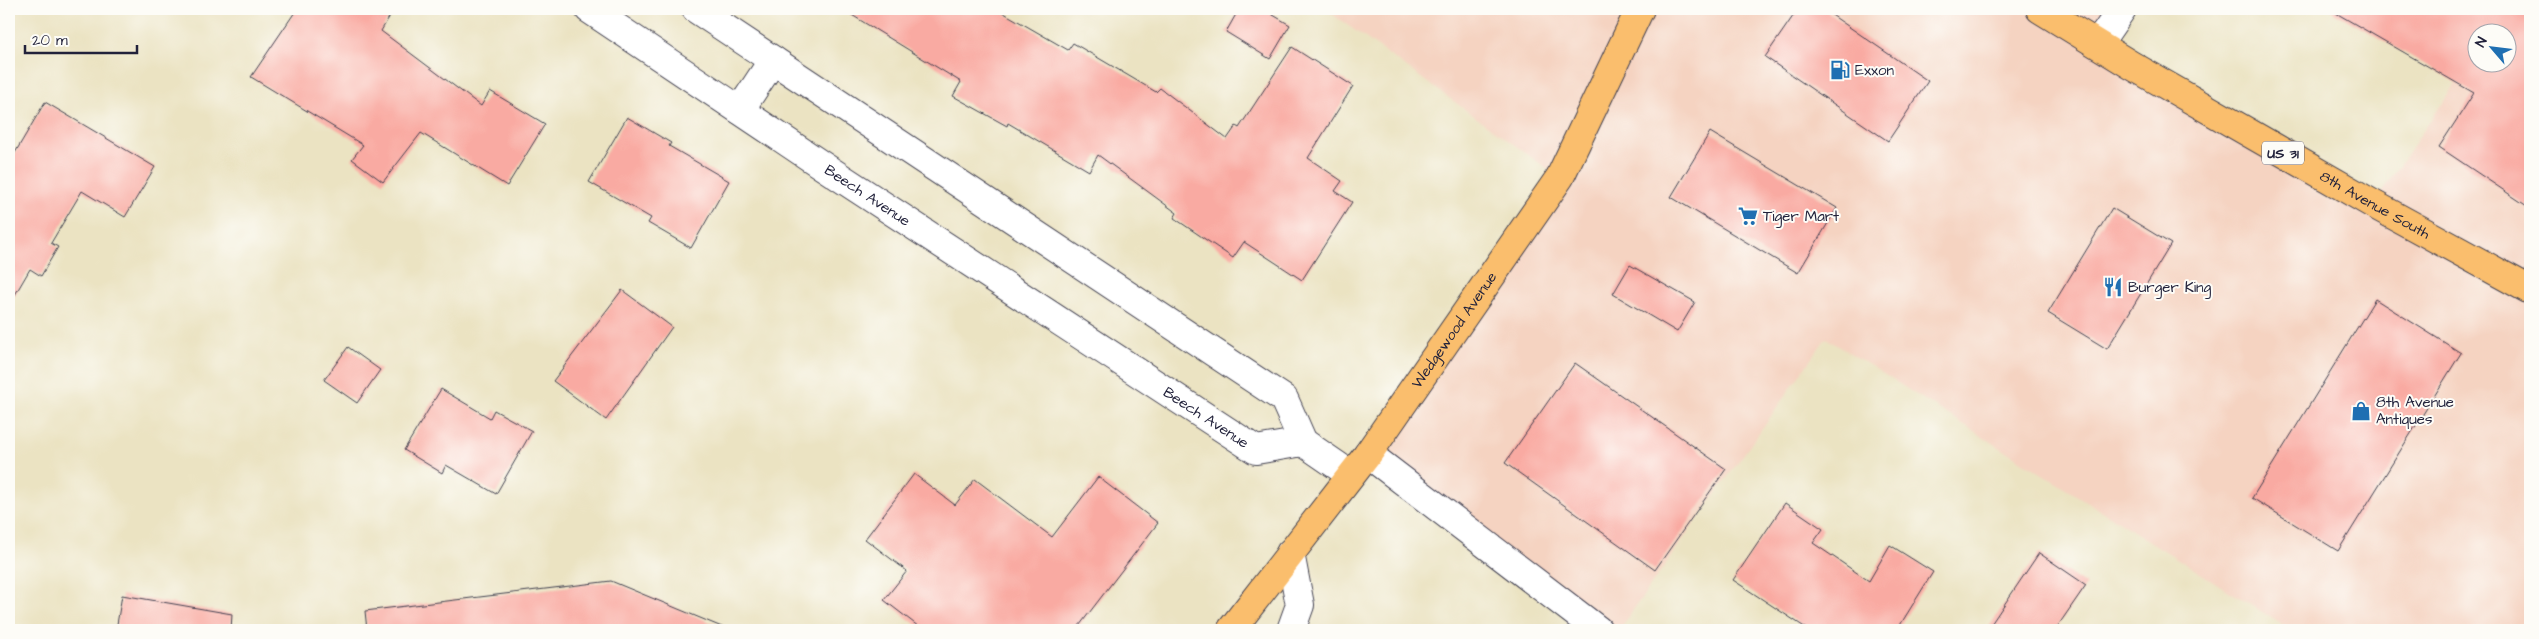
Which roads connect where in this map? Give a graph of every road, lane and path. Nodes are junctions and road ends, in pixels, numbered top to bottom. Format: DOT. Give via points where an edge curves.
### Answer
graph roads {
  1 [pos="589,9"];
  2 [pos="696,9"];
  3 [pos="1640,9"];
  4 [pos="2040,9"];
  5 [pos="2122,9"];
  6 [pos="2098,44"];
  7 [pos="773,60"];
  8 [pos="740,110"];
  9 [pos="2530,290"];
  10 [pos="1303,442"];
  11 [pos="1368,454"];
  12 [pos="1351,475"];
  13 [pos="1290,554"];
  14 [pos="1231,630"];
  15 [pos="1290,630"];
  16 [pos="1598,630"];
  1 -- 8 [label="street, Beech Avenue"];
  2 -- 7 [label="street"];
  3 -- 11 [label="main road, Wedgewood Avenue" via="1560,177"];
  4 -- 6 [label="main road, 8th Avenue South / US 31"];
  5 -- 6 [label="street"];
  6 -- 9 [label="main road, 8th Avenue South / US 31" via="2327,178"];
  7 -- 8 [label="street"];
  7 -- 10 [label="street" via="1284,399"];
  8 -- 10 [label="street, Beech Avenue" via="1256,450"];
  10 -- 12 [label="street"];
  11 -- 12 [label="main road, Wedgewood Avenue"];
  11 -- 16 [label="street"];
  12 -- 13 [label="main road, Wedgewood Avenue"];
  13 -- 14 [label="main road, Wedgewood Avenue"];
  13 -- 15 [label="street" via="1300,605"];
}
